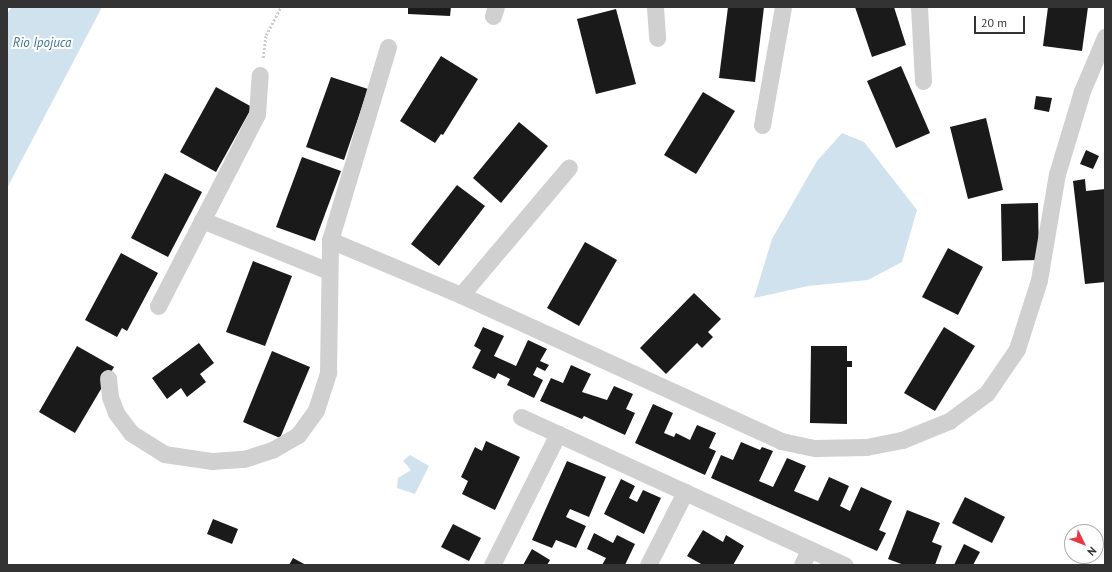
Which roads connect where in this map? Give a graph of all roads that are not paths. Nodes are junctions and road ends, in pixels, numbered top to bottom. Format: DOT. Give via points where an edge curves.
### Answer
graph roads {
  1 [pos="655,7"];
  2 [pos="783,7"];
  3 [pos="919,7"];
  4 [pos="1105,37"];
  5 [pos="657,38"];
  6 [pos="388,47"];
  7 [pos="260,75"];
  8 [pos="923,81"];
  9 [pos="762,125"];
  10 [pos="569,167"];
  11 [pos="202,220"];
  12 [pos="330,240"];
  13 [pos="329,271"];
  14 [pos="461,295"];
  15 [pos="158,306"];
  16 [pos="108,378"];
  17 [pos="521,417"];
  18 [pos="558,434"];
  19 [pos="685,492"];
  20 [pos="810,549"];
  21 [pos="492,565"];
  22 [pos="648,565"];
  23 [pos="802,565"];
  24 [pos="845,565"];
  1 -- 5 [label="street"];
  2 -- 9 [label="street"];
  3 -- 8 [label="street"];
  4 -- 14 [label="street" via="1082,91 1057,174 1039,280 1017,349 987,393 949,421 902,440 866,447 815,448 781,441"];
  6 -- 12 [label="street"];
  7 -- 11 [label="street" via="258,114"];
  10 -- 14 [label="street"];
  11 -- 13 [label="street"];
  11 -- 15 [label="street"];
  12 -- 13 [label="street"];
  12 -- 14 [label="street"];
  13 -- 16 [label="street" via="328,372 316,410 298,435 272,450 244,459 212,461 164,454 131,433 116,414 110,397"];
  17 -- 18 [label="street"];
  18 -- 19 [label="street"];
  18 -- 21 [label="street"];
  19 -- 20 [label="street"];
  19 -- 22 [label="street"];
  20 -- 23 [label="street"];
  20 -- 24 [label="street"];
}
